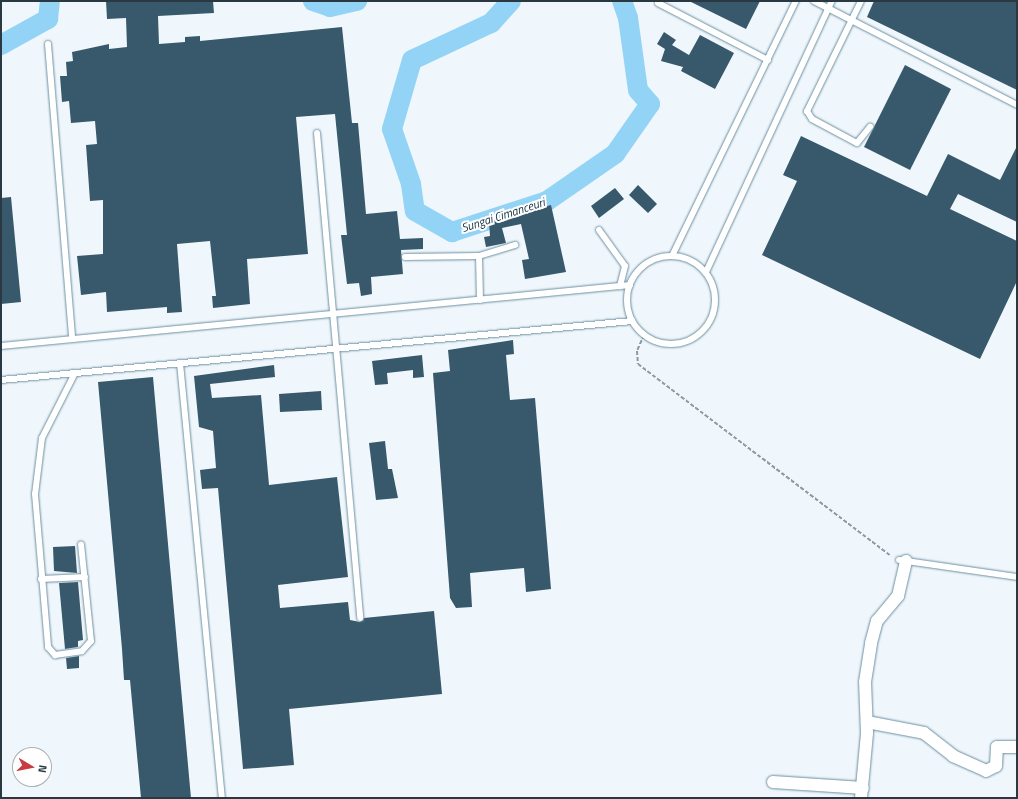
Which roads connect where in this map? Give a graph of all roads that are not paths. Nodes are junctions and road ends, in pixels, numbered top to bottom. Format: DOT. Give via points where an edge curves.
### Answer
graph roads {
  1 [pos="796,1"];
  2 [pos="814,1"];
  3 [pos="832,1"];
  4 [pos="861,1"];
  5 [pos="658,3"];
  6 [pos="829,8"];
  7 [pos="852,19"];
  8 [pos="48,44"];
  9 [pos="768,60"];
  10 [pos="1017,105"];
  11 [pos="870,127"];
  12 [pos="317,134"];
  13 [pos="599,230"];
  14 [pos="515,245"];
  15 [pos="479,256"];
  16 [pos="672,256"];
  17 [pos="405,257"];
  18 [pos="706,272"];
  19 [pos="630,285"];
  20 [pos="620,286"];
  21 [pos="480,300"];
  22 [pos="333,314"];
  23 [pos="632,321"];
  24 [pos="72,339"];
  25 [pos="1,346"];
  26 [pos="336,349"];
  27 [pos="180,363"];
  28 [pos="75,373"];
  29 [pos="1,380"];
  30 [pos="81,544"];
  31 [pos="903,560"];
  32 [pos="1017,577"];
  33 [pos="85,578"];
  34 [pos="41,579"];
  35 [pos="360,618"];
  36 [pos="867,722"];
  37 [pos="1017,747"];
  38 [pos="773,782"];
  39 [pos="862,793"];
  40 [pos="222,798"];
  1 -- 9 [label="lane"];
  2 -- 6 [label="lane"];
  3 -- 6 [label="lane"];
  4 -- 7 [label="lane"];
  5 -- 9 [label="lane"];
  6 -- 7 [label="lane"];
  6 -- 18 [label="lane"];
  7 -- 10 [label="lane"];
  7 -- 11 [label="lane" via="807,111 812,119 857,143"];
  8 -- 24 [label="lane"];
  9 -- 16 [label="lane"];
  12 -- 22 [label="lane"];
  13 -- 20 [label="lane" via="624,266"];
  14 -- 15 [label="lane"];
  15 -- 17 [label="lane"];
  15 -- 21 [label="lane"];
  16 -- 18 [label="lane" via="691,260"];
  16 -- 19 [label="lane" via="654,259 639,270"];
  18 -- 23 [label="lane" via="714,289 715,307 708,324 695,337 678,344 660,343 644,335"];
  19 -- 20 [label="lane"];
  19 -- 23 [label="lane" via="627,303"];
  20 -- 21 [label="lane"];
  21 -- 22 [label="lane"];
  22 -- 24 [label="lane"];
  22 -- 26 [label="lane"];
  23 -- 26 [label="lane"];
  24 -- 25 [label="lane"];
  26 -- 27 [label="lane"];
  26 -- 35 [label="lane"];
  27 -- 28 [label="lane"];
  27 -- 40 [label="lane"];
  28 -- 29 [label="lane"];
  28 -- 34 [label="lane" via="42,438 39,453 36,520"];
  30 -- 33 [label="lane"];
  31 -- 32 [label="lane"];
  31 -- 36 [label="street" via="898,596 877,621 872,637 865,682"];
  33 -- 34 [label="lane"];
  33 -- 34 [label="lane" via="91,640 88,648 56,655 48,647"];
  36 -- 37 [label="street" via="924,733 953,756 986,771 996,766 997,747"];
  36 -- 39 [label="street"];
  38 -- 39 [label="street"];
}
